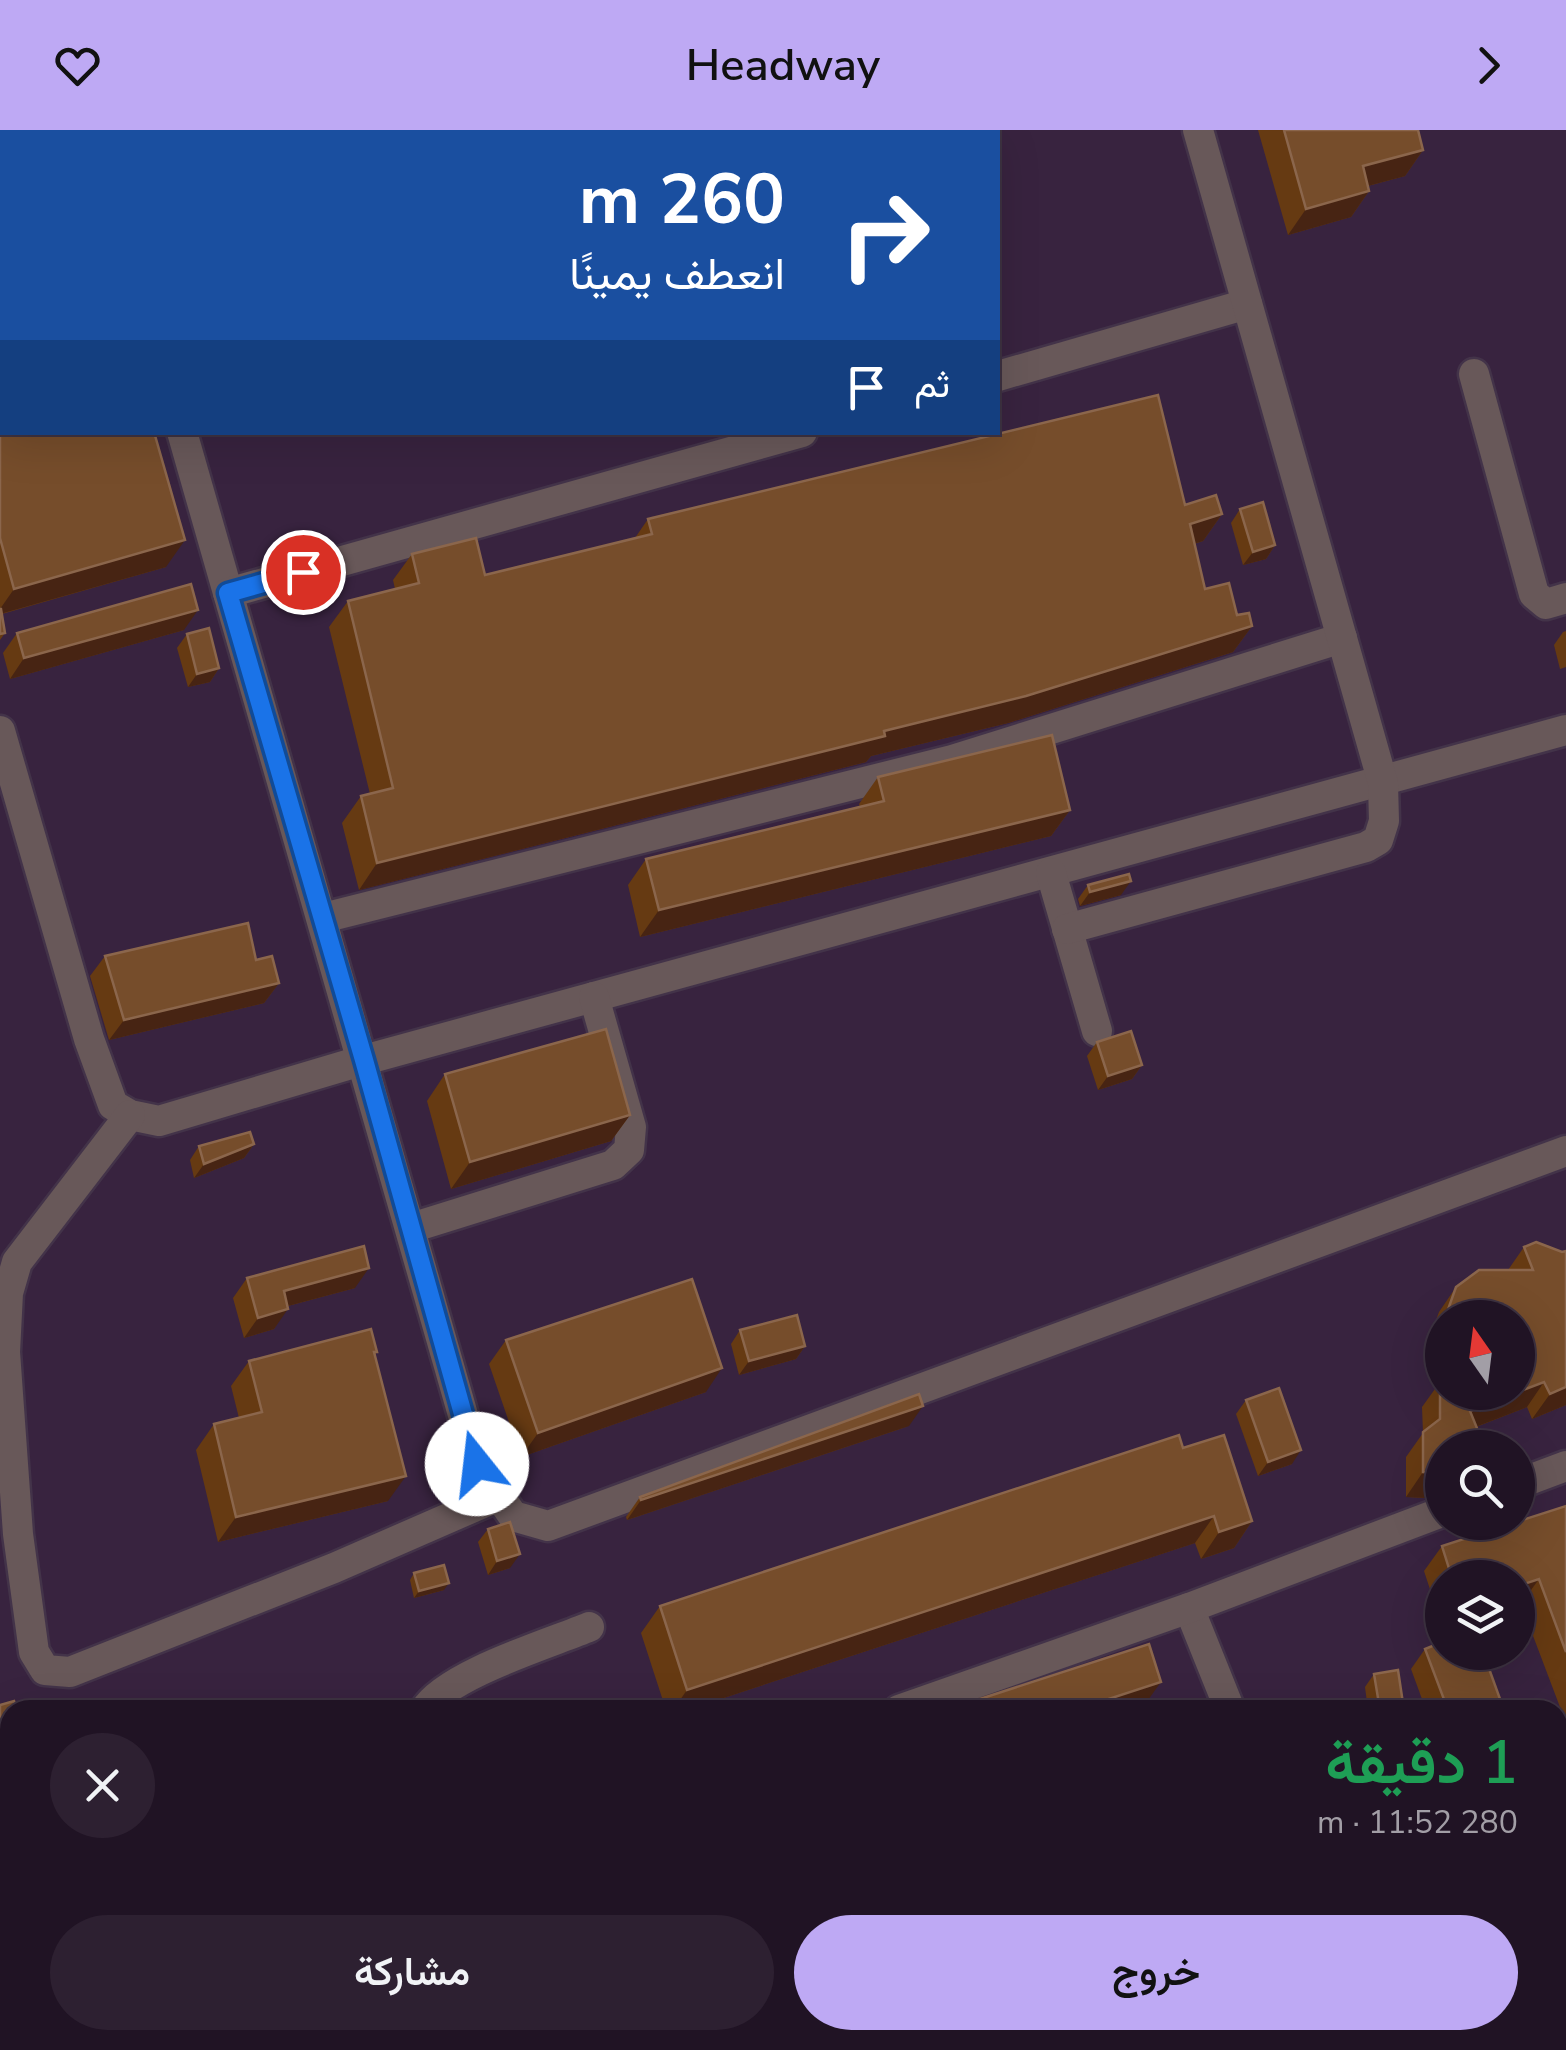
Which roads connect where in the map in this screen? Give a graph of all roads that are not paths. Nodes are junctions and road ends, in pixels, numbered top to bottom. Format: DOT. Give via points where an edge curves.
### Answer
graph roads {
  1 [pos="1198,130"];
  2 [pos="1248,304"];
  3 [pos="1000,374"];
  4 [pos="1474,374"];
  5 [pos="183,435"];
  6 [pos="783,435"];
  7 [pos="791,435"];
  8 [pos="228,593"];
  9 [pos="1566,598"];
  10 [pos="1342,638"];
  11 [pos="1566,730"];
  12 [pos="0,731"];
  13 [pos="1382,783"];
  14 [pos="1051,873"];
  15 [pos="323,918"];
  16 [pos="1067,929"];
  17 [pos="594,997"];
  18 [pos="1097,1031"];
  19 [pos="364,1060"];
  20 [pos="130,1116"];
  21 [pos="1566,1151"];
  22 [pos="411,1228"];
  23 [pos="1566,1466"];
  24 [pos="1535,1478"];
  25 [pos="499,1496"];
  26 [pos="1425,1518"];
  27 [pos="1190,1608"];
  28 [pos="589,1627"];
  29 [pos="431,1700"];
  30 [pos="928,1700"];
  31 [pos="1226,1700"];
  1 -- 2 [label="street"];
  2 -- 3 [label="street"];
  2 -- 10 [label="street"];
  4 -- 9 [label="street" via="1534,594 1546,604"];
  5 -- 8 [label="street"];
  6 -- 8 [label="street"];
  7 -- 8 [label="street"];
  8 -- 15 [label="street"];
  10 -- 13 [label="street"];
  10 -- 15 [label="street" via="952,760"];
  11 -- 13 [label="street"];
  12 -- 20 [label="street" via="89,1040 113,1105"];
  13 -- 14 [label="street"];
  13 -- 16 [label="street" via="1384,820 1378,840 1366,847"];
  14 -- 16 [label="street"];
  14 -- 17 [label="street"];
  15 -- 19 [label="street"];
  16 -- 18 [label="street"];
  17 -- 19 [label="street"];
  17 -- 22 [label="street" via="631,1126 629,1150 613,1166"];
  19 -- 20 [label="street" via="159,1121"];
  19 -- 22 [label="street"];
  20 -- 25 [label="street" via="17,1262 8,1294 5,1352 18,1534 34,1652 45,1670 70,1672"];
  21 -- 25 [label="street" via="548,1526 512,1516"];
  22 -- 25 [label="street" via="477,1464"];
  23 -- 24 [label="street"];
  26 -- 27 [label="street"];
  27 -- 30 [label="street"];
  27 -- 31 [label="street"];
  28 -- 29 [label="street" via="454,1683"];
}
